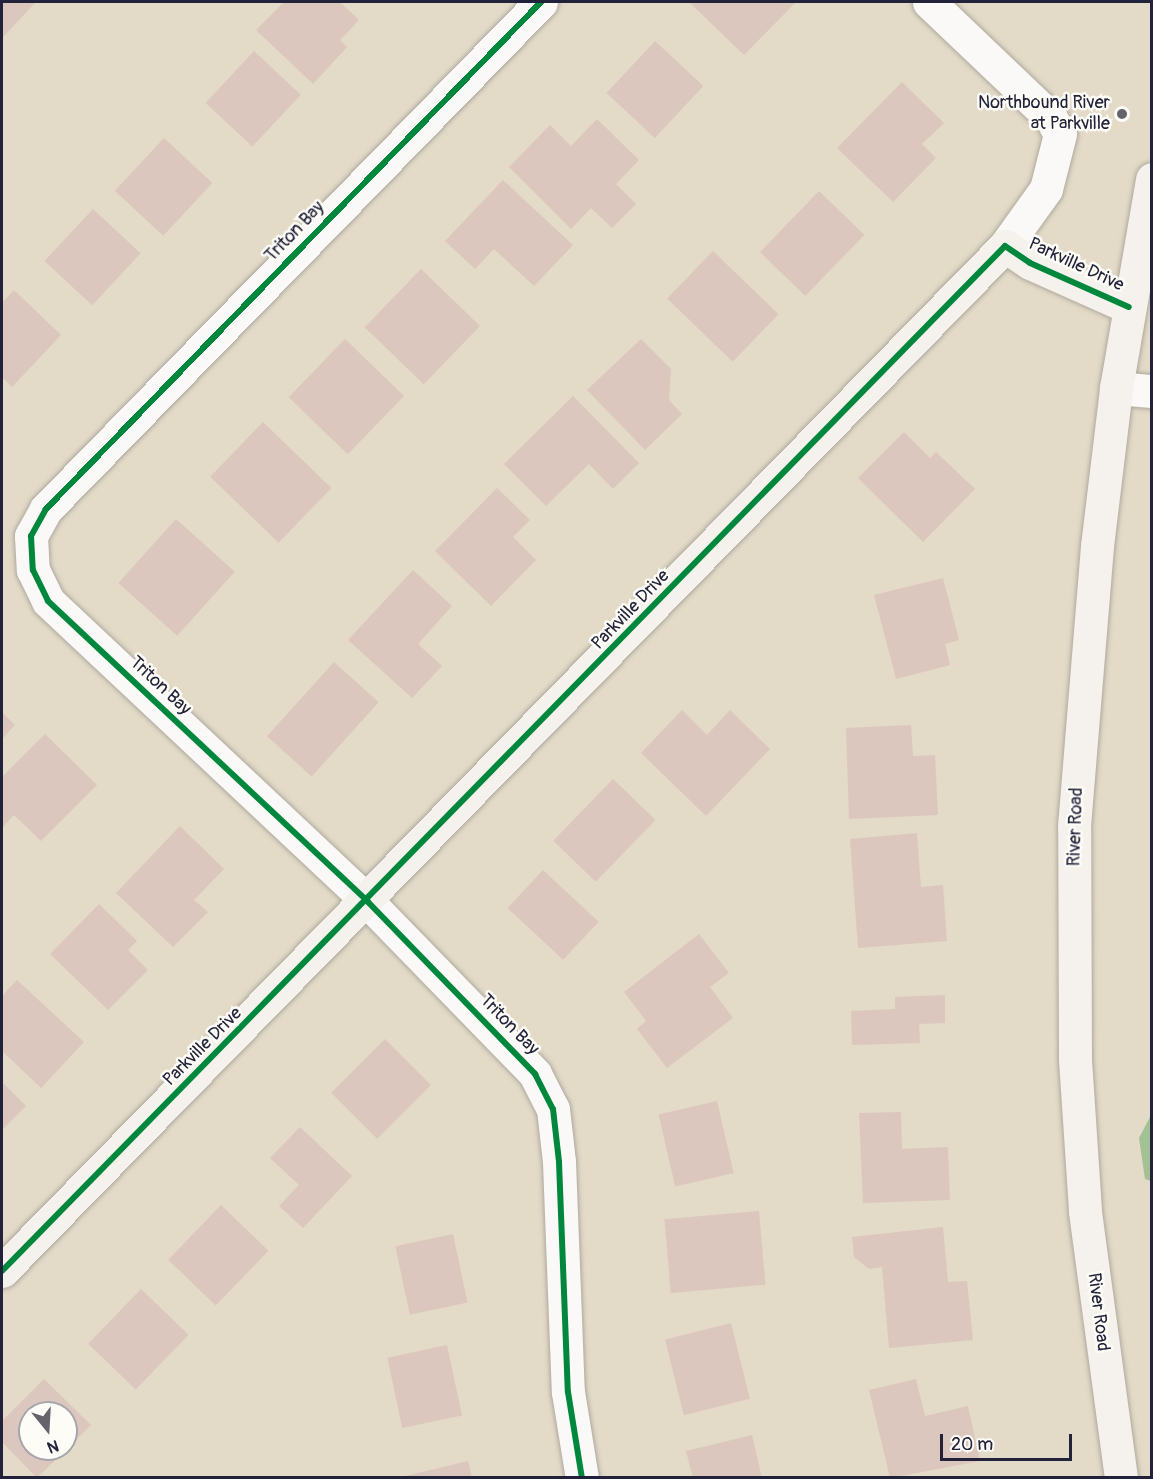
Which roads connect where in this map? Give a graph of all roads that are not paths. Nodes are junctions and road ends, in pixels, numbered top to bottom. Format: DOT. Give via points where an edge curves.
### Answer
graph roads {
  1 [pos="541,2"];
  2 [pos="929,2"];
  3 [pos="1152,178"];
  4 [pos="1005,246"];
  5 [pos="1129,307"];
  6 [pos="1116,388"];
  7 [pos="1152,391"];
  8 [pos="368,902"];
  9 [pos="2,1271"];
  10 [pos="582,1478"];
  11 [pos="1121,1478"];
  1 -- 8 [label="street, Triton Bay" via="46,509 31,536 33,570 48,601"];
  2 -- 4 [label="street" via="1051,118 1060,134 1046,189"];
  3 -- 5 [label="street, River Road"];
  4 -- 5 [label="street, Parkville Drive" via="1029,263"];
  4 -- 8 [label="street, Parkville Drive"];
  5 -- 6 [label="street, River Road"];
  6 -- 7 [label="street"];
  6 -- 11 [label="street, River Road" via="1074,826 1075,1059 1085,1210"];
  8 -- 9 [label="street, Parkville Drive"];
  8 -- 10 [label="street, Triton Bay" via="536,1074 553,1108 568,1392"];
}
